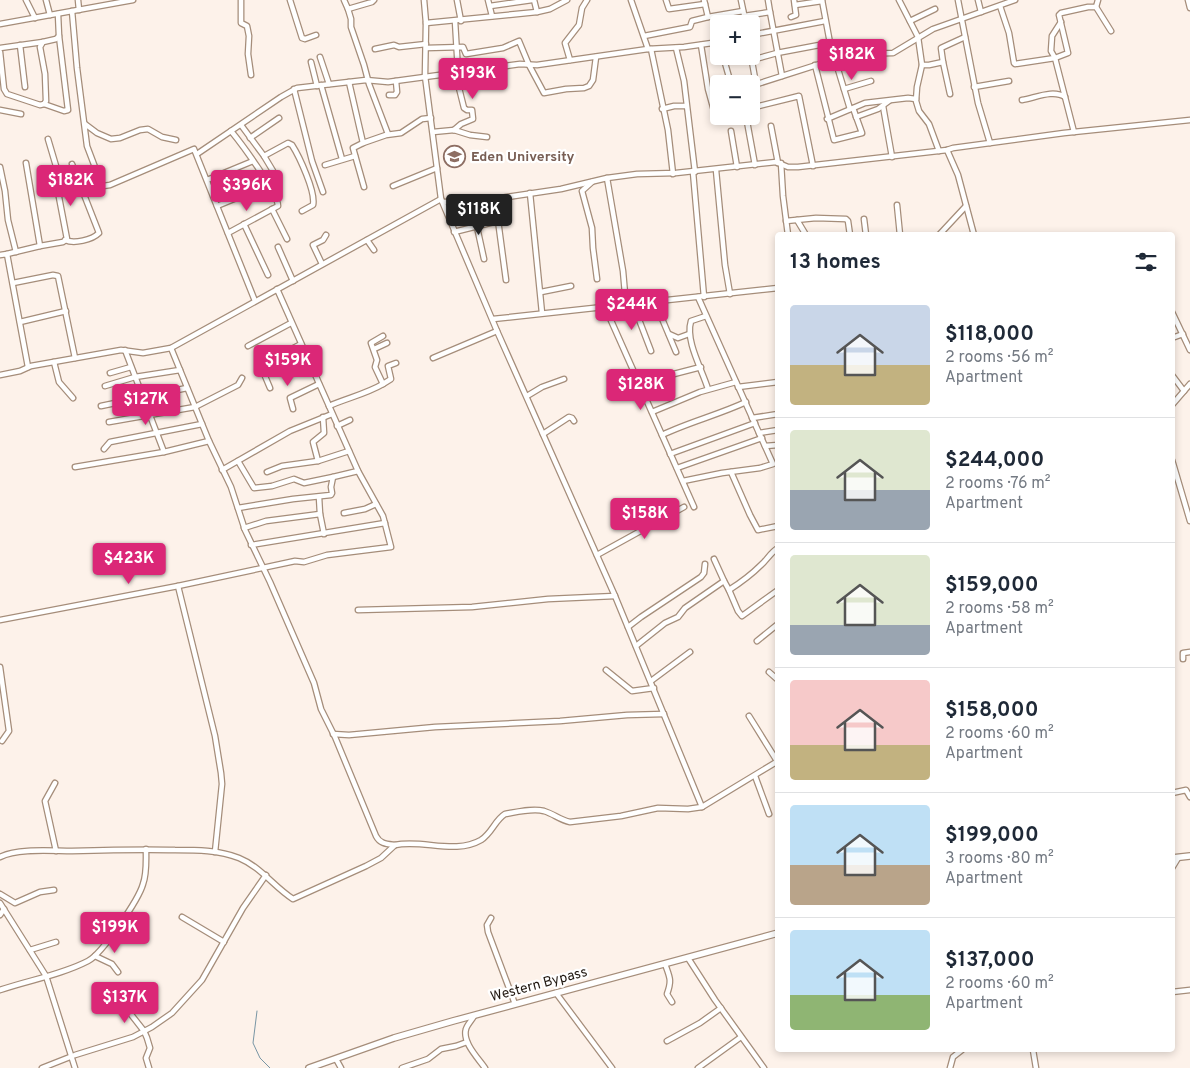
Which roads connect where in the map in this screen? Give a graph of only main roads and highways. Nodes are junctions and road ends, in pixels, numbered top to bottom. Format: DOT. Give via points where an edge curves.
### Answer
graph roads {
  1 [pos="1190,856"];
  2 [pos="1175,858"];
  3 [pos="775,933"];
  4 [pos="309,1068"];
  1 -- 2 [label="main road"];
  3 -- 4 [label="main road, Western Bypass" via="394,1038"];
}
